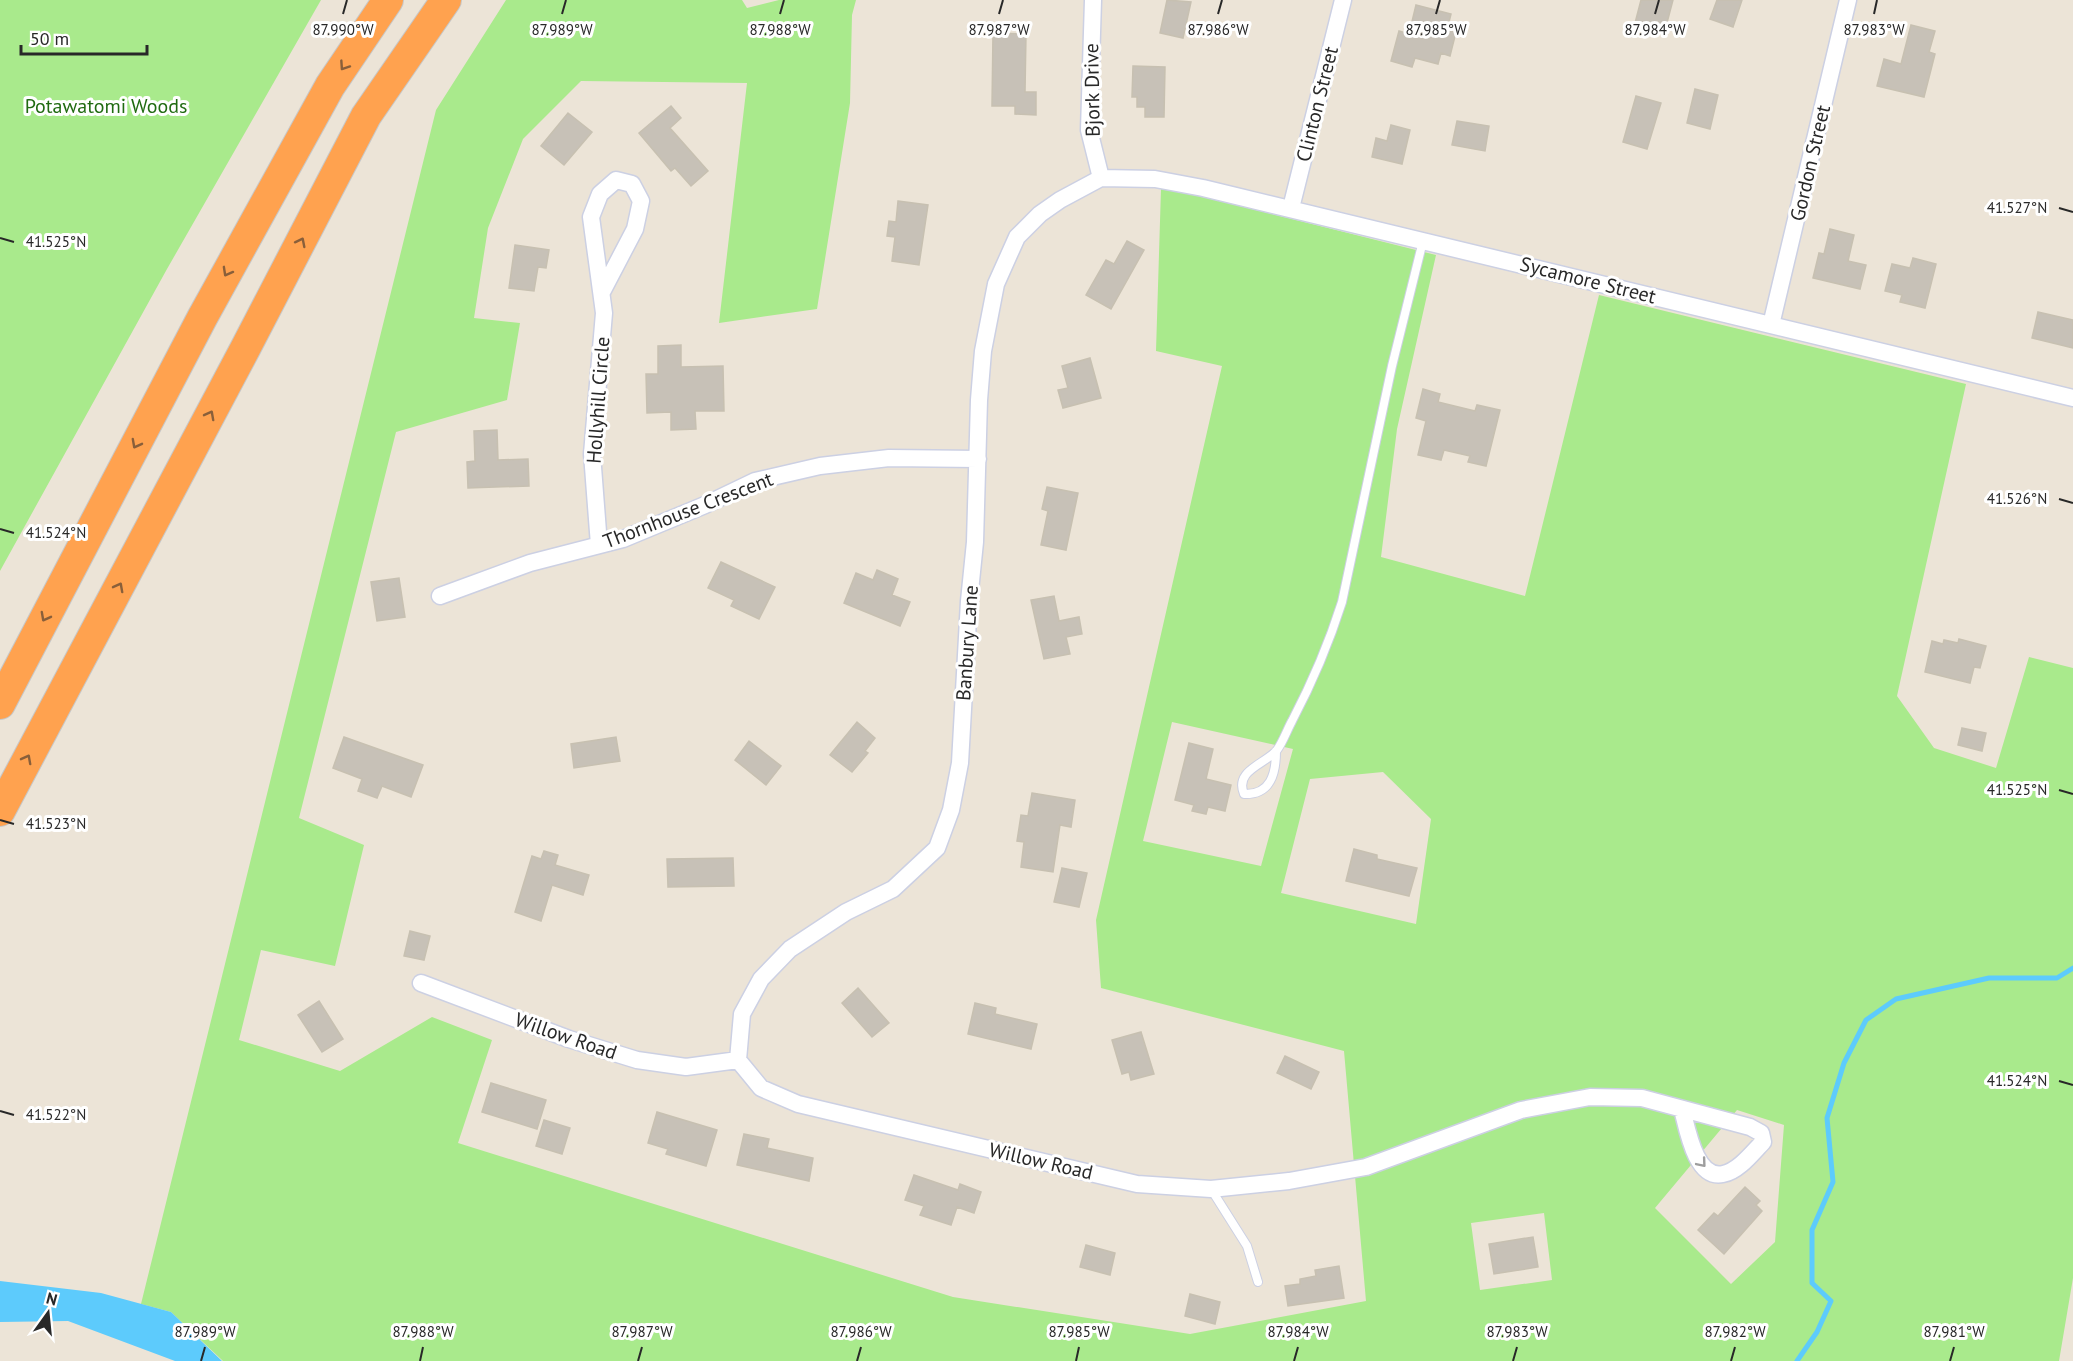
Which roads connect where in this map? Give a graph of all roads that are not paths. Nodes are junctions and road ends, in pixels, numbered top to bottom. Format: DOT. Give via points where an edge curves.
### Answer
graph roads {
  1 [pos="388,0"];
  2 [pos="446,0"];
  3 [pos="1093,0"];
  4 [pos="1343,0"];
  5 [pos="1848,0"];
  6 [pos="1101,178"];
  7 [pos="1291,208"];
  8 [pos="1423,240"];
  9 [pos="602,292"];
  10 [pos="1771,325"];
  11 [pos="2073,398"];
  12 [pos="978,459"];
  13 [pos="598,544"];
  14 [pos="440,596"];
  15 [pos="0,704"];
  16 [pos="1276,751"];
  17 [pos="0,811"];
  18 [pos="421,983"];
  19 [pos="738,1060"];
  20 [pos="1682,1109"];
  21 [pos="1211,1189"];
  22 [pos="1258,1282"];
  1 -- 15 [label="highway, one-way" via="330,86 213,298"];
  17 -- 2 [label="highway, one-way" via="366,116"];
  3 -- 6 [label="street, Bjork Drive" via="1089,130"];
  4 -- 7 [label="street, Clinton Street"];
  5 -- 10 [label="street, Gordon Street"];
  6 -- 7 [label="street, Sycamore Street" via="1155,179"];
  6 -- 12 [label="street, Banbury Lane" via="1040,213 1017,237 996,285 983,351"];
  7 -- 8 [label="street, Sycamore Street"];
  8 -- 10 [label="street, Sycamore Street"];
  8 -- 16 [label="lane" via="1342,602 1303,700"];
  9 -- 9 [label="street, Hollyhill Circle" via="635,228 641,201 632,184 616,180 600,194 591,217"];
  9 -- 13 [label="street, Hollyhill Circle" via="604,313 592,454"];
  10 -- 11 [label="street, Sycamore Street"];
  12 -- 13 [label="street, Thornhouse Crescent" via="889,458 820,466 755,481 643,531"];
  12 -- 19 [label="street, Banbury Lane" via="960,763 951,810 937,848 893,889 846,912 790,949 761,979 742,1014"];
  13 -- 14 [label="street, Thornhouse Crescent" via="530,563"];
  16 -- 16 [label="lane" via="1250,769 1242,788 1244,794 1264,789 1272,781"];
  18 -- 19 [label="street, Willow Road" via="569,1039 637,1060 686,1067"];
  19 -- 21 [label="street, Willow Road" via="761,1089 798,1104 1137,1184"];
  20 -- 20 [label="street, Willow Road, one-way" via="1697,1160 1711,1173 1723,1175 1738,1167 1763,1142 1761,1133 1750,1127"];
  20 -- 21 [label="street, Willow Road" via="1642,1098 1590,1097 1521,1110 1366,1167 1289,1181"];
  21 -- 22 [label="lane" via="1247,1246"];
}
